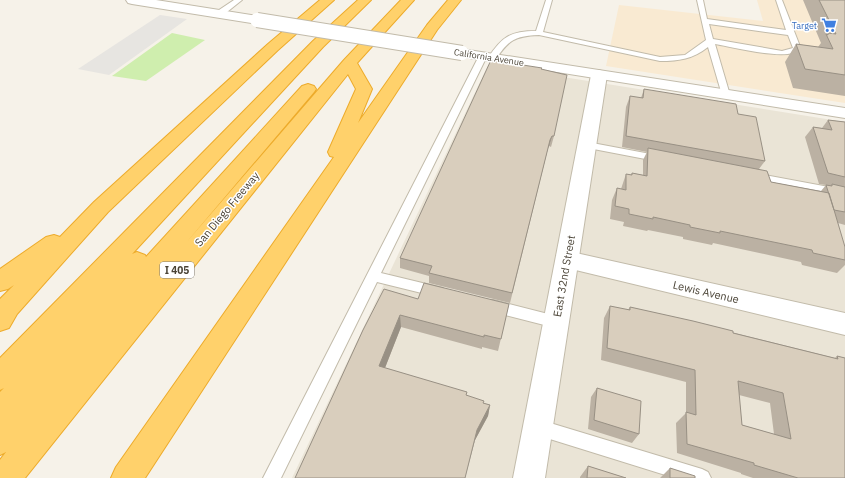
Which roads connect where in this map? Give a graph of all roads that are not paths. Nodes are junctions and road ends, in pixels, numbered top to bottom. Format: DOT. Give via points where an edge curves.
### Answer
graph roads {
  1 [pos="132,0"];
  2 [pos="239,0"];
  3 [pos="328,0"];
  4 [pos="365,0"];
  5 [pos="393,0"];
  6 [pos="408,0"];
  7 [pos="455,0"];
  8 [pos="549,0"];
  9 [pos="700,0"];
  10 [pos="779,0"];
  11 [pos="219,14"];
  12 [pos="704,21"];
  13 [pos="539,33"];
  14 [pos="791,33"];
  15 [pos="710,41"];
  16 [pos="487,57"];
  17 [pos="349,62"];
  18 [pos="600,75"];
  19 [pos="726,95"];
  20 [pos="845,113"];
  21 [pos="587,145"];
  22 [pos="219,147"];
  23 [pos="673,161"];
  24 [pos="743,175"];
  25 [pos="845,194"];
  26 [pos="314,204"];
  27 [pos="101,207"];
  28 [pos="567,260"];
  29 [pos="374,276"];
  30 [pos="0,282"];
  31 [pos="450,295"];
  32 [pos="480,303"];
  33 [pos="0,320"];
  34 [pos="556,322"];
  35 [pos="845,324"];
  36 [pos="0,377"];
  37 [pos="0,413"];
  38 [pos="537,428"];
  39 [pos="0,440"];
  40 [pos="5,478"];
  41 [pos="127,478"];
  42 [pos="272,478"];
  43 [pos="528,478"];
  44 [pos="702,478"];
  1 -- 11 [label="street, California Avenue"];
  2 -- 11 [label="lane"];
  3 -- 27 [label="highway" via="272,47"];
  4 -- 22 [label="highway"];
  5 -- 39 [label="highway" via="313,84"];
  6 -- 17 [label="highway, San Diego Freeway / I 405"];
  7 -- 26 [label="highway" via="432,28"];
  8 -- 13 [label="lane"];
  9 -- 12 [label="lane"];
  10 -- 14 [label="lane"];
  11 -- 16 [label="street, California Avenue, bridge"];
  12 -- 14 [label="lane"];
  12 -- 15 [label="lane"];
  13 -- 15 [label="lane" via="660,58 676,59 691,57"];
  13 -- 16 [label="lane" via="519,33 504,40"];
  14 -- 15 [label="lane" via="796,49 782,53"];
  15 -- 19 [label="lane"];
  16 -- 18 [label="street, California Avenue"];
  16 -- 29 [label="lane"];
  17 -- 26 [label="highway" via="364,89"];
  17 -- 40 [label="highway, San Diego Freeway / I 405"];
  18 -- 19 [label="street, California Avenue"];
  18 -- 21 [label="street, East 32nd Street"];
  19 -- 20 [label="street, California Avenue"];
  21 -- 23 [label="lane"];
  21 -- 28 [label="street, East 32nd Street"];
  22 -- 36 [label="highway"];
  22 -- 37 [label="highway" via="216,176"];
  24 -- 25 [label="lane"];
  26 -- 41 [label="highway"];
  27 -- 30 [label="highway"];
  27 -- 33 [label="highway" via="13,302"];
  28 -- 34 [label="street, East 32nd Street"];
  28 -- 35 [label="street, Lewis Avenue"];
  29 -- 31 [label="lane"];
  29 -- 42 [label="lane"];
  32 -- 34 [label="lane"];
  34 -- 38 [label="street, East 32nd Street"];
  38 -- 43 [label="street, East 32nd Street"];
  38 -- 44 [label="lane"];
}
